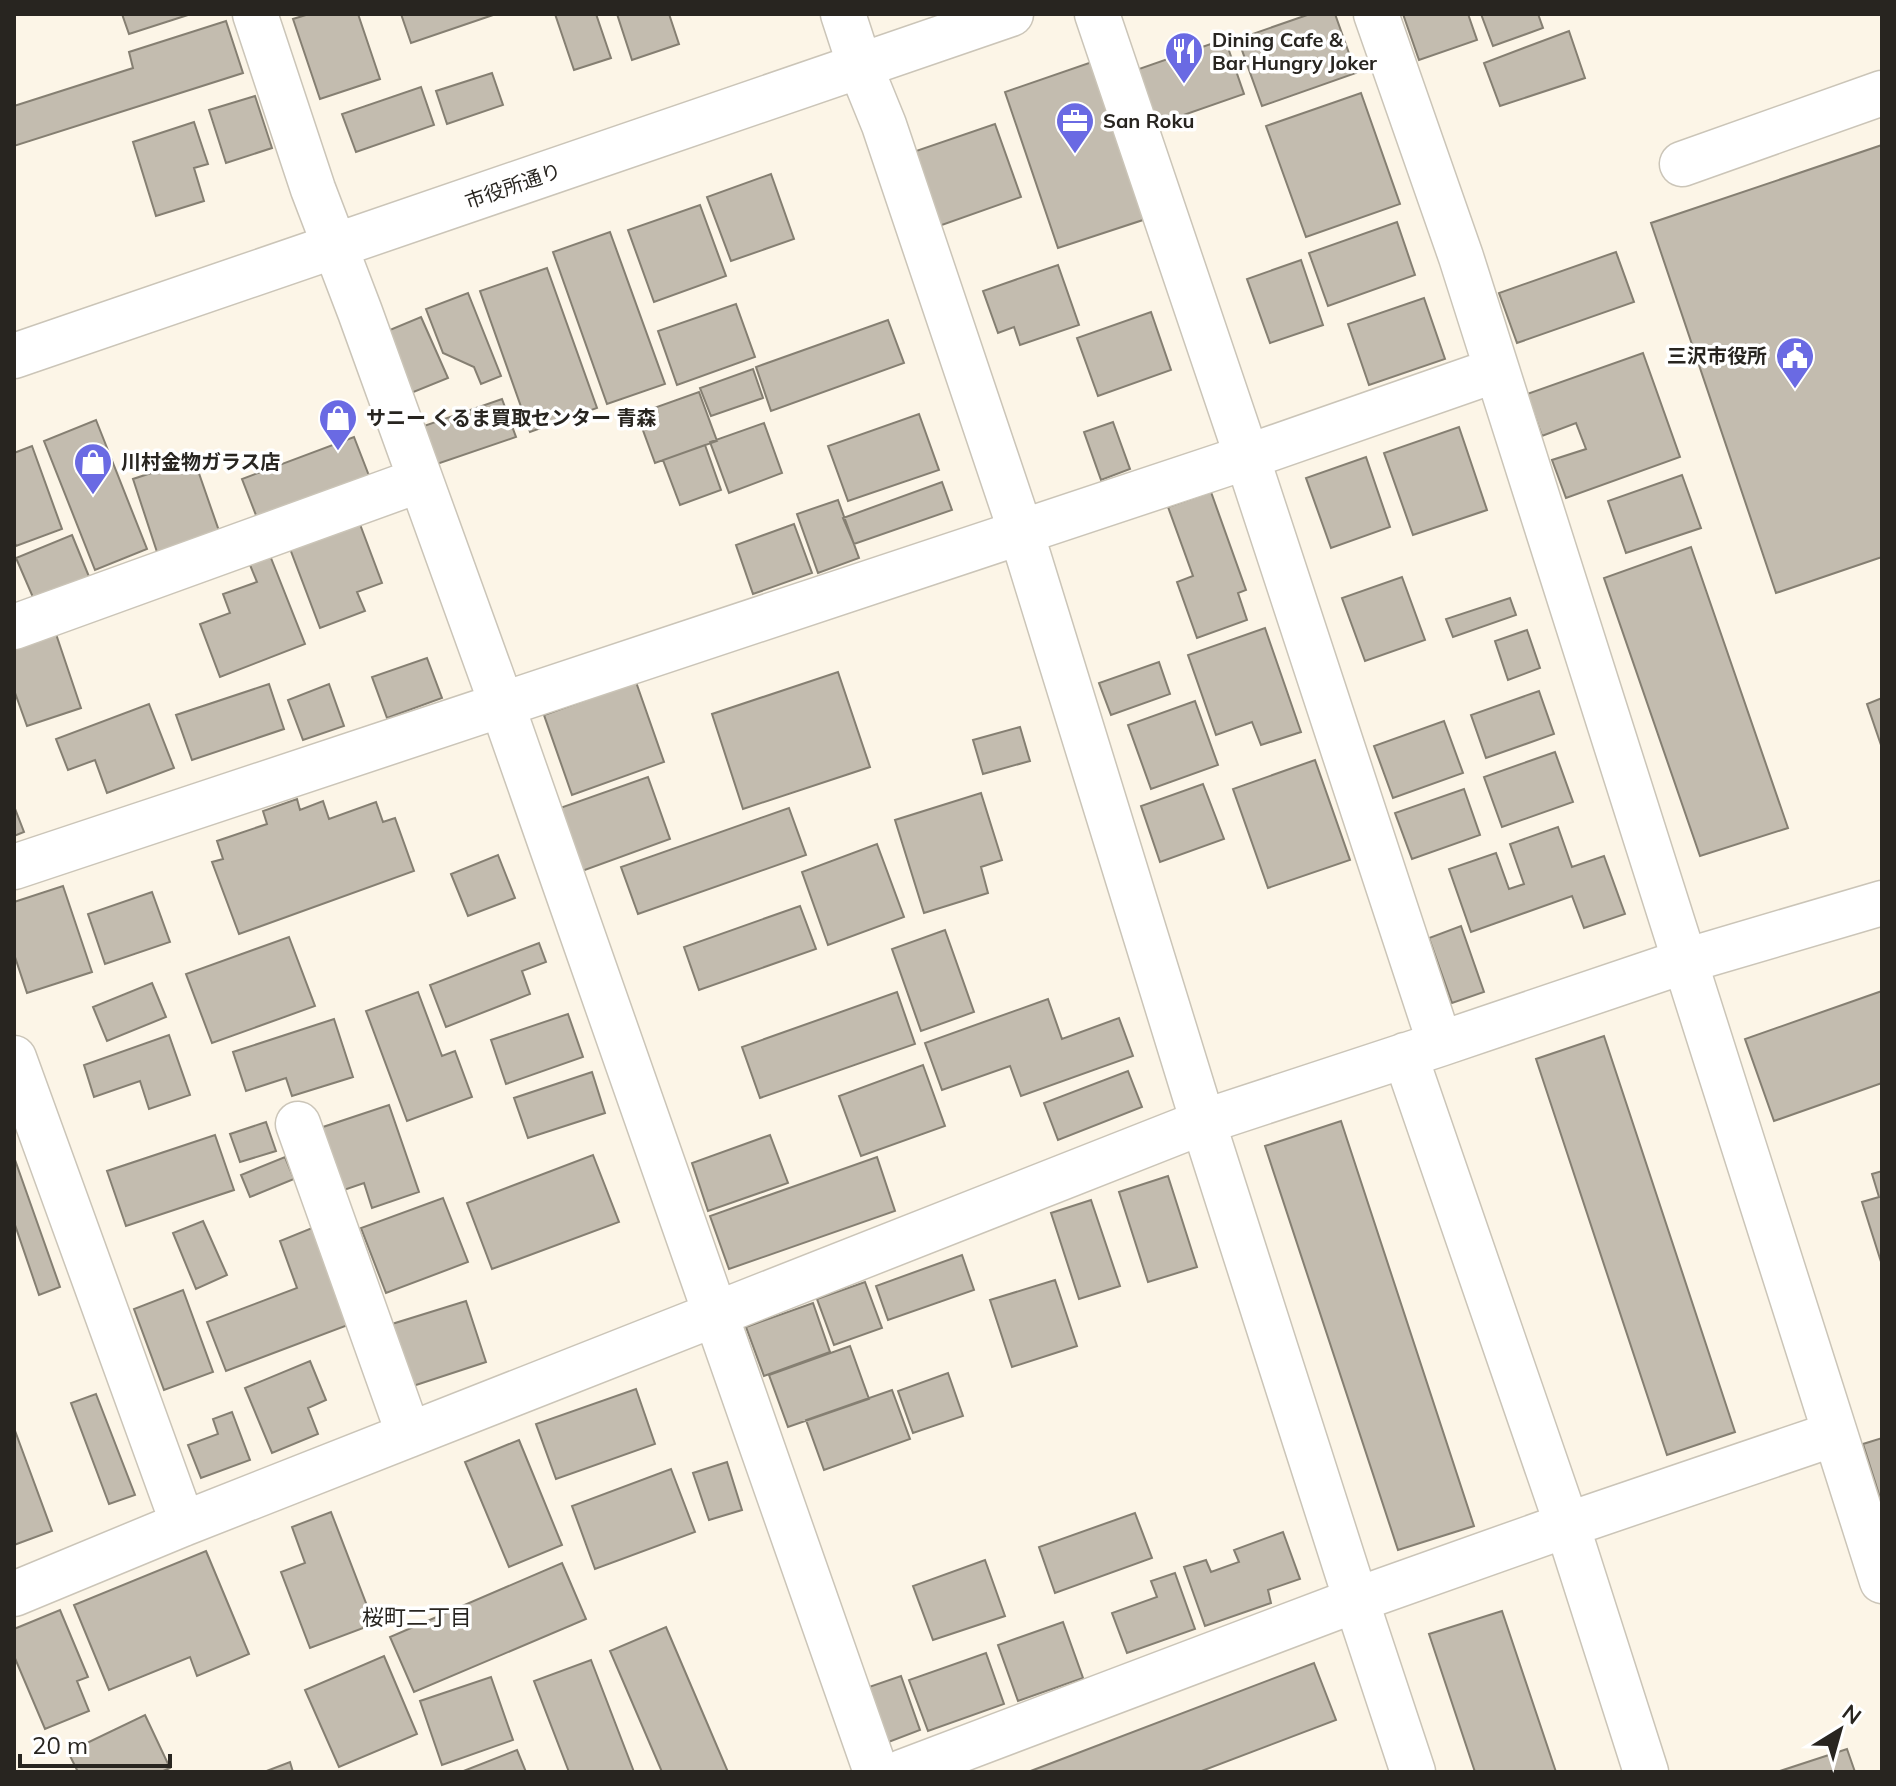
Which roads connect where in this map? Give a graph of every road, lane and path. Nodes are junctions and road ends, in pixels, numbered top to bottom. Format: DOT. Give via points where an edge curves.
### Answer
graph roads {
  1 [pos="255,14"];
  2 [pos="843,14"];
  3 [pos="1011,14"];
  4 [pos="1097,14"];
  5 [pos="1376,14"];
  6 [pos="860,66"];
  7 [pos="1882,93"];
  8 [pos="1682,164"];
  9 [pos="336,247"];
  10 [pos="14,356"];
  11 [pos="1496,370"];
  12 [pos="1247,457"];
  13 [pos="420,480"];
  14 [pos="1021,532"];
  15 [pos="14,627"];
  16 [pos="502,705"];
  17 [pos="14,867"];
  18 [pos="1882,903"];
  19 [pos="1685,961"];
  20 [pos="1422,1050"];
  21 [pos="14,1058"];
  22 [pos="1203,1122"];
  23 [pos="298,1124"];
  24 [pos="714,1314"];
  25 [pos="1834,1434"];
  26 [pos="409,1435"];
  27 [pos="183,1524"];
  28 [pos="1567,1525"];
  29 [pos="1882,1581"];
  30 [pos="14,1594"];
  31 [pos="1356,1600"];
  32 [pos="876,1772"];
  33 [pos="902,1772"];
  34 [pos="1413,1772"];
  35 [pos="1646,1772"];
  1 -- 9 [label="street"];
  2 -- 6 [label="street"];
  3 -- 6 [label="street, 市役所通り"];
  4 -- 12 [label="street"];
  5 -- 11 [label="street"];
  6 -- 9 [label="street, 市役所通り"];
  6 -- 14 [label="street"];
  7 -- 8 [label="street"];
  9 -- 10 [label="street, 市役所通り"];
  9 -- 13 [label="street"];
  11 -- 12 [label="street"];
  11 -- 19 [label="street"];
  12 -- 14 [label="street"];
  12 -- 20 [label="street"];
  13 -- 15 [label="street"];
  13 -- 16 [label="street"];
  14 -- 16 [label="street"];
  14 -- 22 [label="street"];
  16 -- 17 [label="street"];
  16 -- 24 [label="street"];
  18 -- 19 [label="street"];
  19 -- 20 [label="street"];
  19 -- 25 [label="street"];
  20 -- 22 [label="street"];
  20 -- 28 [label="street"];
  21 -- 27 [label="street"];
  22 -- 24 [label="street"];
  22 -- 31 [label="street"];
  23 -- 26 [label="street"];
  24 -- 26 [label="street"];
  24 -- 32 [label="street"];
  25 -- 28 [label="street"];
  25 -- 29 [label="street"];
  26 -- 27 [label="street"];
  27 -- 30 [label="street"];
  28 -- 31 [label="street"];
  28 -- 35 [label="street"];
  31 -- 33 [label="street"];
  31 -- 34 [label="street"];
}
